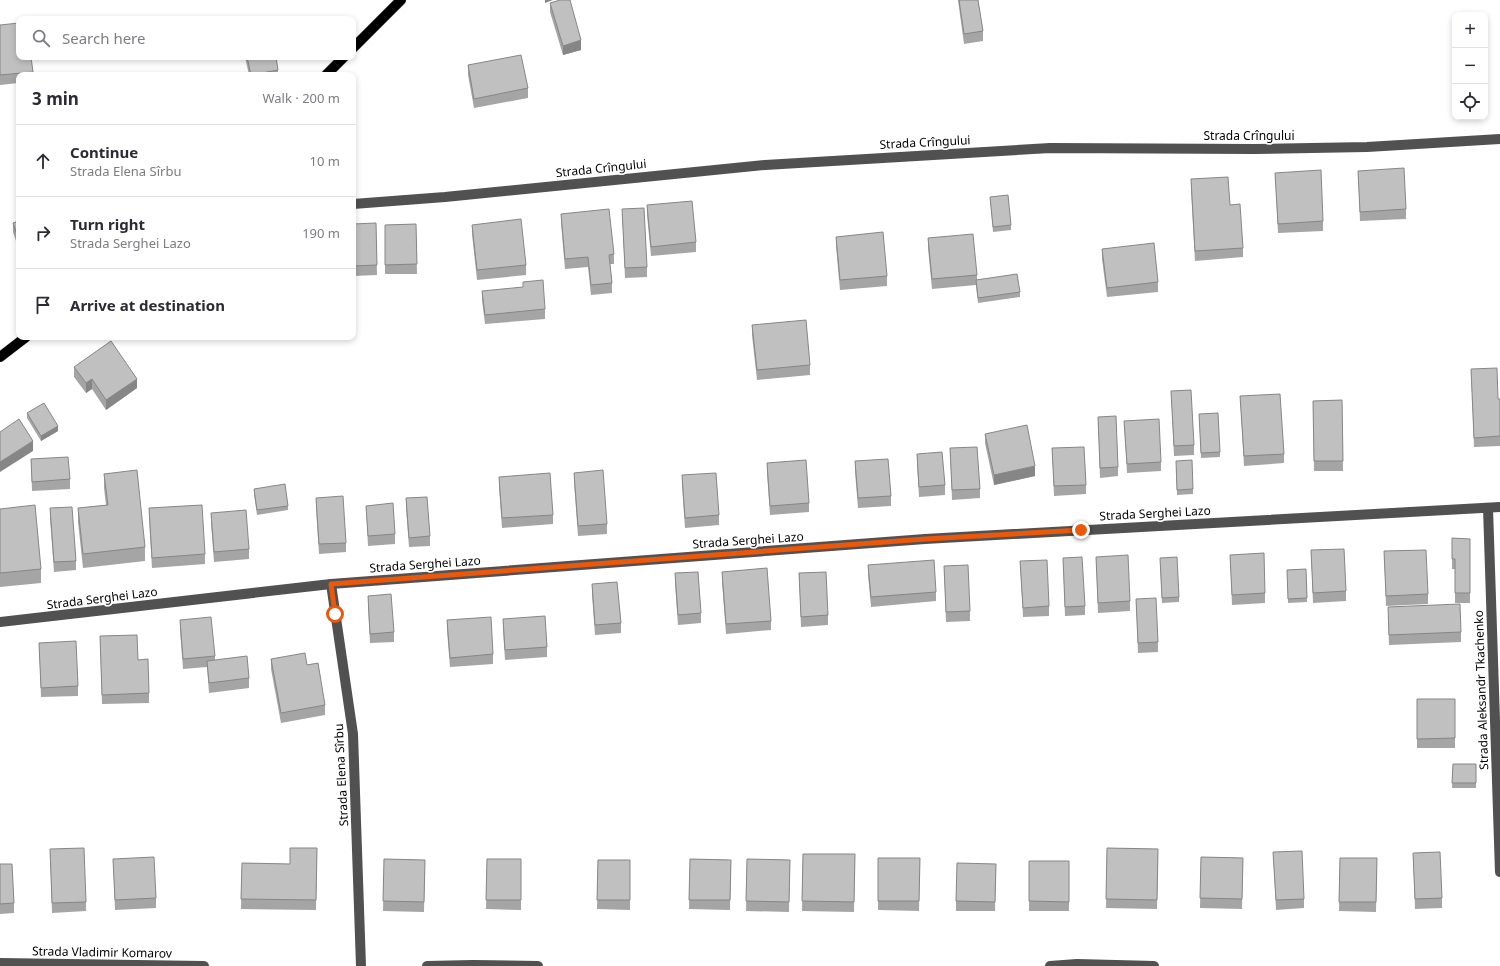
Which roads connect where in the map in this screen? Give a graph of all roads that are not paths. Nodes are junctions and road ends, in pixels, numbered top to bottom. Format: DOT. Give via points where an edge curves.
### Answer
graph roads {
  1 [pos="401,0"];
  2 [pos="356,45"];
  3 [pos="341,60"];
  4 [pos="329,72"];
  5 [pos="1500,139"];
  6 [pos="356,204"];
  7 [pos="22,340"];
  8 [pos="0,357"];
  9 [pos="1500,507"];
  10 [pos="1488,508"];
  11 [pos="331,584"];
  12 [pos="0,622"];
  13 [pos="1500,872"];
  14 [pos="0,963"];
  15 [pos="82,965"];
  16 [pos="204,966"];
  17 [pos="361,966"];
  18 [pos="427,966"];
  19 [pos="538,966"];
  20 [pos="1050,966"];
  21 [pos="1154,966"];
  1 -- 2 [label="main road"];
  3 -- 4 [label="main road"];
  5 -- 6 [label="street, Strada Crîngului" via="1359,147 1050,148 765,165"];
  7 -- 8 [label="main road"];
  9 -- 10 [label="street, Strada Serghei Lazo"];
  10 -- 11 [label="street, Strada Serghei Lazo" via="925,539"];
  10 -- 13 [label="street, Strada Аleksandr Тkachenko"];
  11 -- 12 [label="street, Strada Serghei Lazo"];
  11 -- 17 [label="street, Strada Elena Sîrbu" via="353,734"];
  14 -- 15 [label="street, Strada Vladimir Komarov"];
  15 -- 16 [label="street, Strada Vladimir Komarov"];
  18 -- 19 [label="street"];
  20 -- 21 [label="street"];
}
